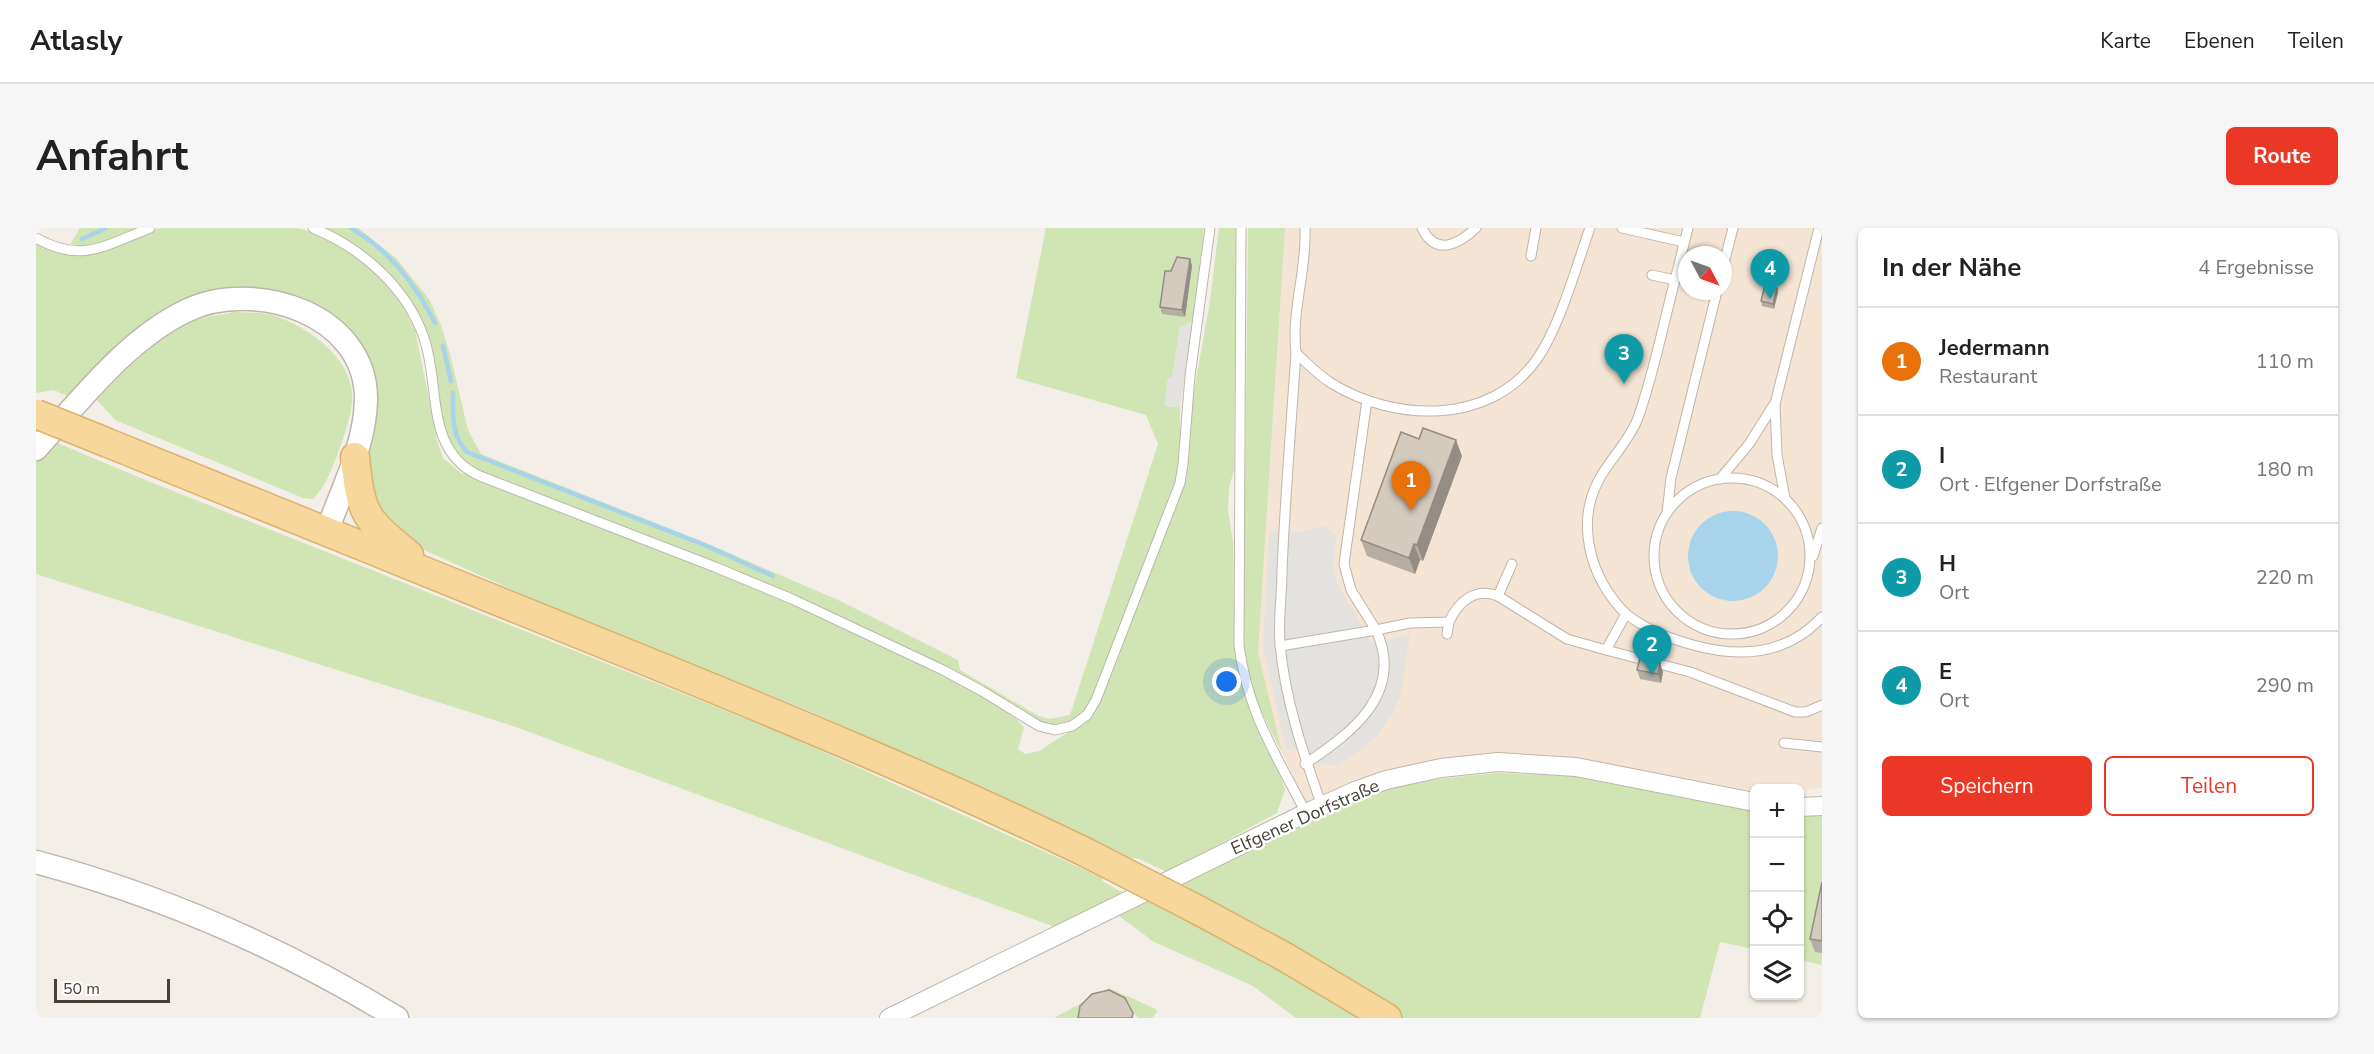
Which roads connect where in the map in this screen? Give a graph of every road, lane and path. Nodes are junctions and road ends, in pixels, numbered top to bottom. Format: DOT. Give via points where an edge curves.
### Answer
graph roads {
  1 [pos="150,228"];
  2 [pos="313,228"];
  3 [pos="1210,228"];
  4 [pos="1241,228"];
  5 [pos="1305,228"];
  6 [pos="1422,228"];
  7 [pos="1476,228"];
  8 [pos="1536,228"];
  9 [pos="1590,228"];
  10 [pos="1622,228"];
  11 [pos="1688,228"];
  12 [pos="1733,228"];
  13 [pos="1819,228"];
  14 [pos="36,238"];
  15 [pos="1684,242"];
  16 [pos="1728,246"];
  17 [pos="1531,256"];
  18 [pos="1652,275"];
  19 [pos="1675,280"];
  20 [pos="1715,300"];
  21 [pos="1296,353"];
  22 [pos="1367,400"];
  23 [pos="1774,404"];
  24 [pos="36,414"];
  25 [pos="36,449"];
  26 [pos="355,457"];
  27 [pos="1720,479"];
  28 [pos="1785,498"];
  29 [pos="1667,513"];
  30 [pos="1822,528"];
  31 [pos="327,531"];
  32 [pos="1512,564"];
  33 [pos="1810,564"];
  34 [pos="430,572"];
  35 [pos="1498,596"];
  36 [pos="1626,614"];
  37 [pos="1822,617"];
  38 [pos="1449,622"];
  39 [pos="1376,630"];
  40 [pos="1447,634"];
  41 [pos="1280,645"];
  42 [pos="1606,650"];
  43 [pos="1822,705"];
  44 [pos="1784,743"];
  45 [pos="1822,747"];
  46 [pos="1305,764"];
  47 [pos="1750,801"];
  48 [pos="1822,806"];
  49 [pos="1804,807"];
  50 [pos="1314,810"];
  51 [pos="36,862"];
  52 [pos="397,1018"];
  53 [pos="889,1018"];
  54 [pos="1387,1018"];
  1 -- 14 [label="lane" via="84,252 66,250"];
  2 -- 3 [label="lane" via="367,260 408,305 430,358 442,438 464,466 480,476 792,599 951,674 1035,725 1059,729 1080,721 1096,700 1180,483"];
  4 -- 50 [label="lane" via="1239,645 1251,705"];
  5 -- 21 [label="lane"];
  6 -- 7 [label="lane" via="1434,242 1449,245 1460,242"];
  8 -- 17 [label="lane"];
  9 -- 22 [label="lane" via="1545,346 1511,385 1487,399 1448,410 1408,411"];
  10 -- 15 [label="lane"];
  11 -- 15 [label="lane"];
  12 -- 16 [label="lane"];
  13 -- 23 [label="lane"];
  15 -- 19 [label="lane"];
  18 -- 19 [label="lane"];
  19 -- 36 [label="lane" via="1639,416 1600,478 1588,513 1588,541 1598,576"];
  20 -- 29 [label="lane" via="1671,478"];
  21 -- 22 [label="lane" via="1329,382"];
  21 -- 41 [label="lane"];
  22 -- 39 [label="lane" via="1344,569 1353,595"];
  23 -- 27 [label="lane" via="1749,444"];
  23 -- 28 [label="lane"];
  24 -- 31 [label="main road, bridge"];
  25 -- 26 [label="street" via="117,363 162,325 206,303 246,298 277,302 312,316 337,334 352,353 363,379 366,400"];
  26 -- 31 [label="street"];
  26 -- 34 [label="main road" via="361,502 368,517"];
  27 -- 28 [label="lane" via="1755,481"];
  27 -- 29 [label="lane" via="1690,490"];
  28 -- 33 [label="lane" via="1805,528"];
  29 -- 33 [label="lane" via="1657,536 1656,574 1674,608 1706,630 1731,634 1768,625 1797,600"];
  30 -- 33 [label="lane"];
  31 -- 34 [label="main road"];
  32 -- 35 [label="lane"];
  34 -- 54 [label="main road, bridge" via="847,745 1085,852 1285,957"];
  35 -- 38 [label="lane" via="1488,592 1473,595 1460,604"];
  35 -- 42 [label="lane" via="1567,639"];
  36 -- 37 [label="lane" via="1669,638 1737,653 1785,644"];
  36 -- 42 [label="lane"];
  38 -- 39 [label="lane" via="1410,623"];
  38 -- 40 [label="lane"];
  39 -- 41 [label="lane"];
  39 -- 46 [label="lane" via="1384,660 1382,681 1371,707 1346,736"];
  41 -- 46 [label="lane"];
  42 -- 43 [label="lane" via="1698,675 1795,712"];
  44 -- 45 [label="lane"];
  46 -- 50 [label="lane"];
  47 -- 50 [label="street, Elfgener Dorfstraße" via="1576,767 1517,762 1460,765 1405,776 1371,785"];
  48 -- 49 [label="street"];
  50 -- 53 [label="street, Elfgener Dorfstraße"];
  51 -- 52 [label="street" via="126,889 233,930"];
}
